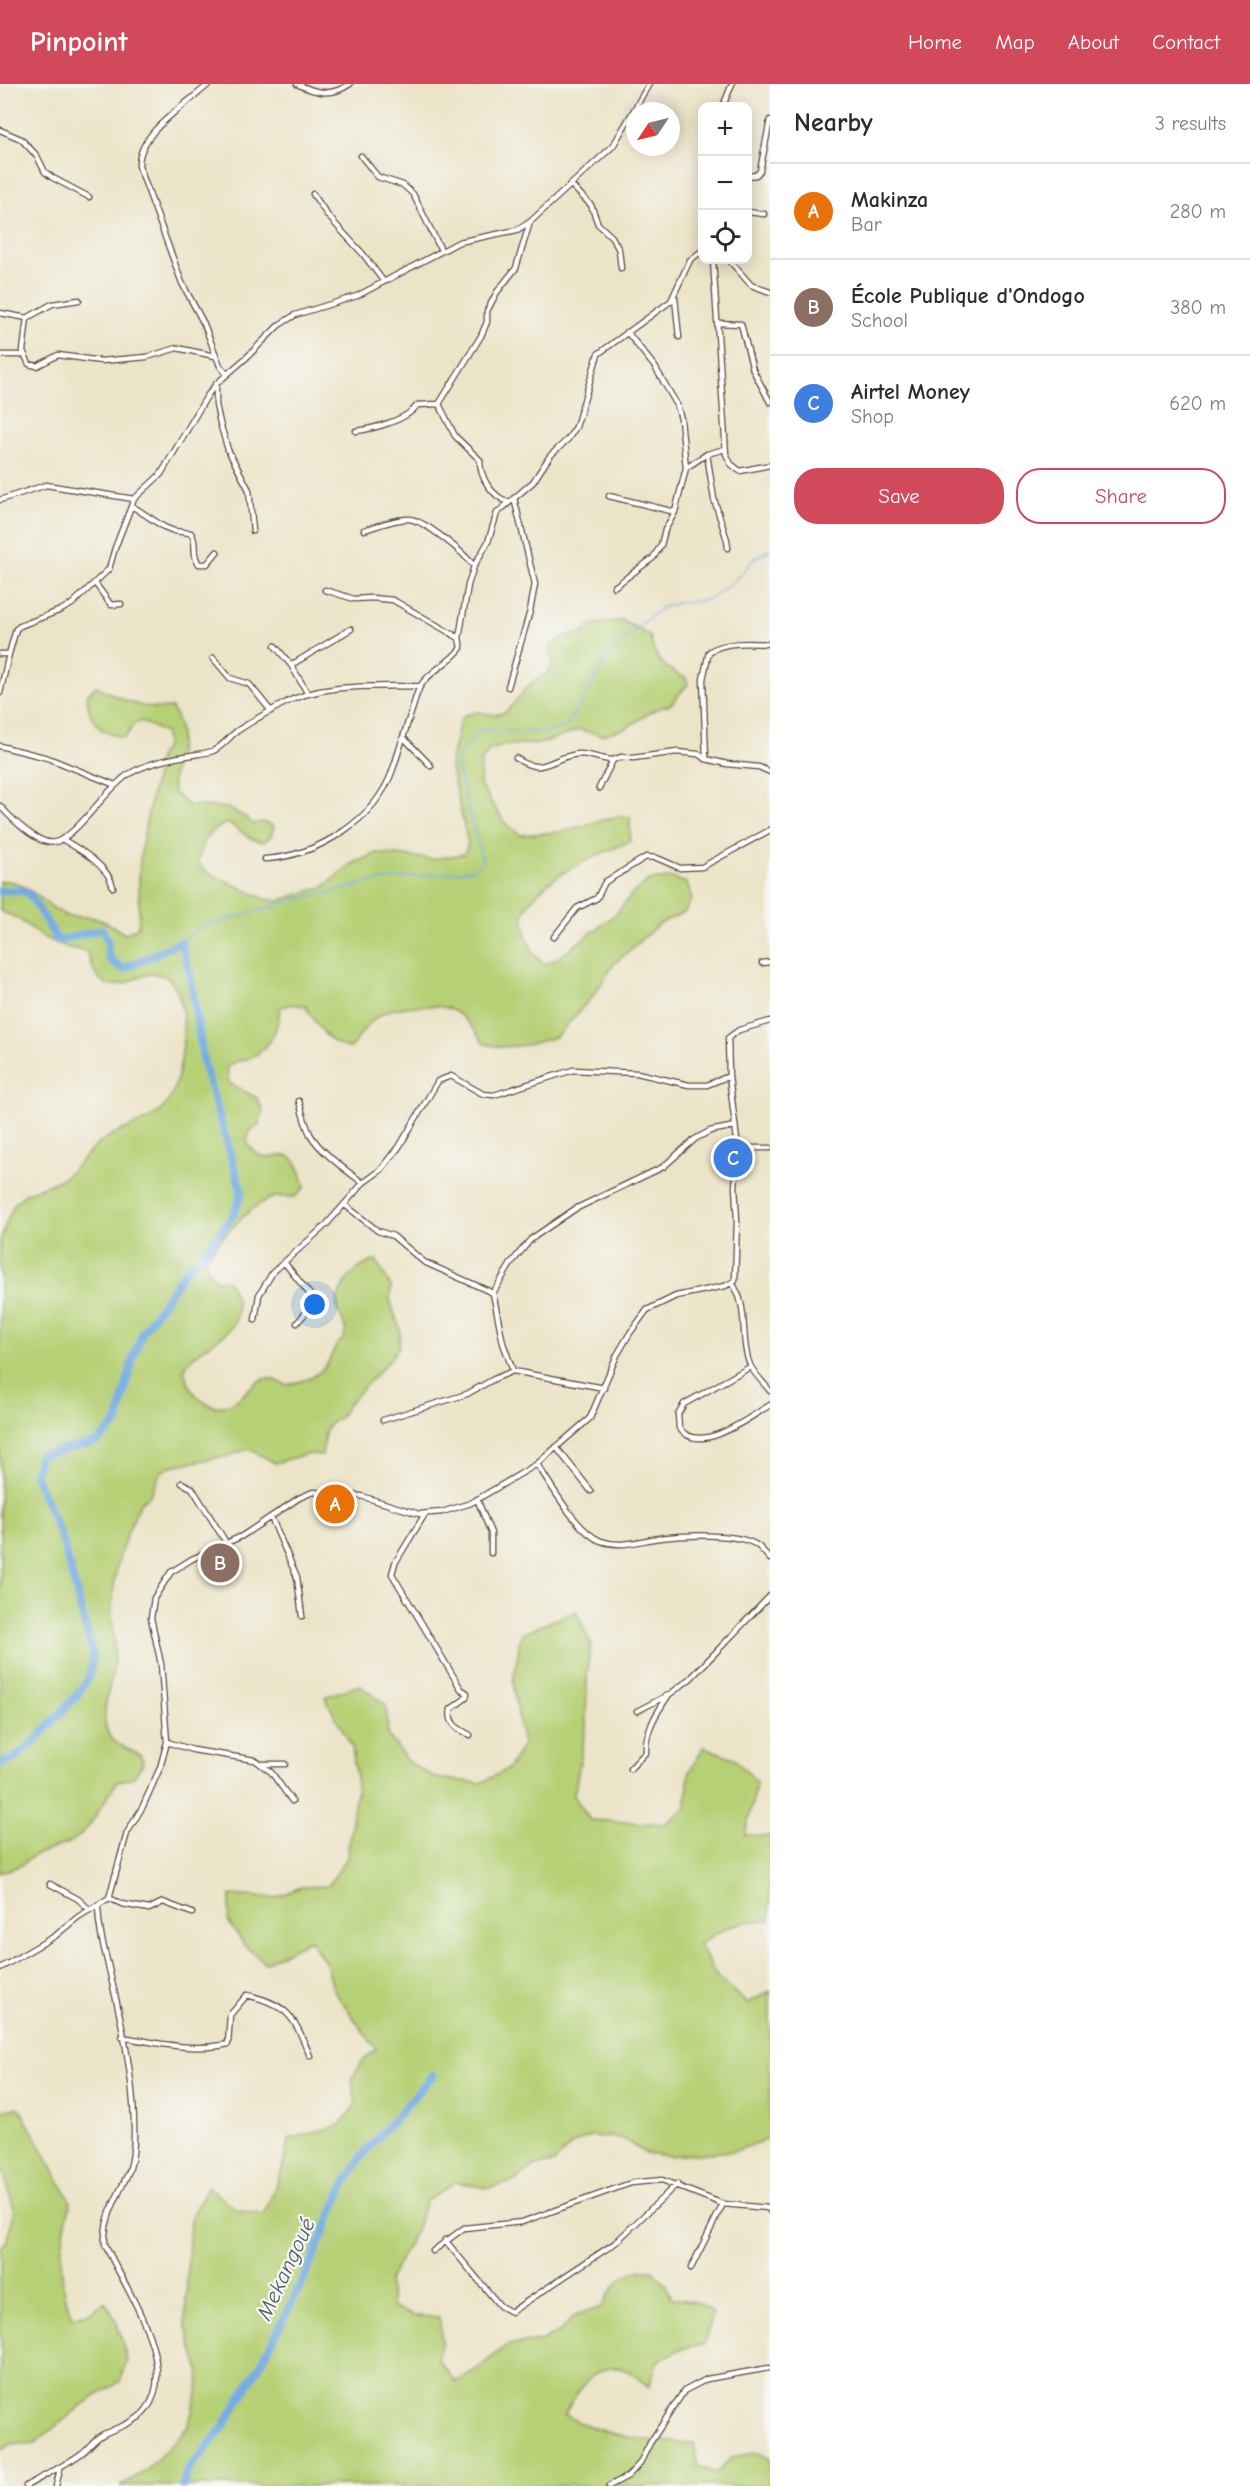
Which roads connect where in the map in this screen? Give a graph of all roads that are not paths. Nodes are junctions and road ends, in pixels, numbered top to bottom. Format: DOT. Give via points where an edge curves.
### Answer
graph roads {
  1 [pos="209,84"];
  2 [pos="297,84"];
  3 [pos="350,84"];
  4 [pos="649,84"];
  5 [pos="732,84"];
  6 [pos="725,102"];
  7 [pos="770,120"];
  8 [pos="0,130"];
  9 [pos="361,156"];
  10 [pos="752,175"];
  11 [pos="570,184"];
  12 [pos="313,194"];
  13 [pos="89,197"];
  14 [pos="752,213"];
  15 [pos="764,214"];
  16 [pos="530,222"];
  17 [pos="441,250"];
  18 [pos="698,254"];
  19 [pos="713,264"];
  20 [pos="733,264"];
  21 [pos="621,268"];
  22 [pos="384,282"];
  23 [pos="770,292"];
  24 [pos="675,298"];
  25 [pos="79,300"];
  26 [pos="0,313"];
  27 [pos="27,318"];
  28 [pos="718,323"];
  29 [pos="627,332"];
  30 [pos="680,337"];
  31 [pos="0,355"];
  32 [pos="24,355"];
  33 [pos="215,356"];
  34 [pos="227,374"];
  35 [pos="216,384"];
  36 [pos="770,402"];
  37 [pos="439,404"];
  38 [pos="356,431"];
  39 [pos="725,449"];
  40 [pos="707,454"];
  41 [pos="770,465"];
  42 [pos="686,468"];
  43 [pos="609,496"];
  44 [pos="514,498"];
  45 [pos="0,500"];
  46 [pos="134,500"];
  47 [pos="508,502"];
  48 [pos="132,506"];
  49 [pos="675,512"];
  50 [pos="364,530"];
  51 [pos="253,531"];
  52 [pos="728,548"];
  53 [pos="216,552"];
  54 [pos="474,566"];
  55 [pos="95,583"];
  56 [pos="614,587"];
  57 [pos="325,590"];
  58 [pos="121,604"];
  59 [pos="351,629"];
  60 [pos="459,638"];
  61 [pos="770,644"];
  62 [pos="275,646"];
  63 [pos="0,654"];
  64 [pos="9,654"];
  65 [pos="213,658"];
  66 [pos="291,665"];
  67 [pos="420,686"];
  68 [pos="508,687"];
  69 [pos="0,693"];
  70 [pos="308,694"];
  71 [pos="271,711"];
  72 [pos="403,737"];
  73 [pos="0,746"];
  74 [pos="516,758"];
  75 [pos="706,759"];
  76 [pos="613,760"];
  77 [pos="431,766"];
  78 [pos="770,772"];
  79 [pos="115,785"];
  80 [pos="599,788"];
  81 [pos="0,806"];
  82 [pos="770,830"];
  83 [pos="62,838"];
  84 [pos="265,859"];
  85 [pos="113,887"];
  86 [pos="554,937"];
  87 [pos="770,962"];
  88 [pos="762,963"];
  89 [pos="770,1021"];
  90 [pos="729,1076"];
  91 [pos="299,1101"];
  92 [pos="735,1126"];
  93 [pos="738,1148"];
  94 [pos="770,1148"];
  95 [pos="363,1184"];
  96 [pos="345,1205"];
  97 [pos="284,1262"];
  98 [pos="732,1283"];
  99 [pos="500,1285"];
  100 [pos="478,1286"];
  101 [pos="493,1293"];
  102 [pos="255,1320"];
  103 [pos="297,1323"];
  104 [pos="750,1367"];
  105 [pos="513,1371"];
  106 [pos="604,1388"];
  107 [pos="770,1391"];
  108 [pos="770,1405"];
  109 [pos="383,1420"];
  110 [pos="556,1447"];
  111 [pos="537,1464"];
  112 [pos="182,1483"];
  113 [pos="591,1491"];
  114 [pos="477,1499"];
  115 [pos="425,1514"];
  116 [pos="271,1517"];
  117 [pos="226,1544"];
  118 [pos="491,1552"];
  119 [pos="770,1559"];
  120 [pos="770,1596"];
  121 [pos="302,1616"];
  122 [pos="669,1694"];
  123 [pos="637,1711"];
  124 [pos="470,1735"];
  125 [pos="167,1742"];
  126 [pos="262,1764"];
  127 [pos="285,1764"];
  128 [pos="630,1769"];
  129 [pos="292,1801"];
  130 [pos="50,1884"];
  131 [pos="109,1898"];
  132 [pos="98,1906"];
  133 [pos="90,1910"];
  134 [pos="192,1913"];
  135 [pos="0,1968"];
  136 [pos="122,2037"];
  137 [pos="310,2056"];
  138 [pos="676,2184"];
  139 [pos="723,2204"];
  140 [pos="770,2211"];
  141 [pos="445,2240"];
  142 [pos="433,2251"];
  143 [pos="691,2268"];
  144 [pos="770,2368"];
  145 [pos="60,2469"];
  146 [pos="26,2486"];
  147 [pos="56,2486"];
  148 [pos="609,2486"];
  1 -- 33 [label="street" via="151,133 139,160 182,283 204,324"];
  2 -- 3 [label="street" via="326,93"];
  4 -- 11 [label="street" via="619,138"];
  5 -- 6 [label="street"];
  7 -- 10 [label="street" via="760,171"];
  8 -- 13 [label="street" via="21,139 52,178"];
  9 -- 17 [label="street" via="378,177 403,185 413,194"];
  11 -- 16 [label="street"];
  11 -- 21 [label="street" via="591,205 598,224 616,243"];
  12 -- 22 [label="street"];
  14 -- 15 [label="street"];
  16 -- 17 [label="street" via="518,230 459,242"];
  16 -- 37 [label="street" via="516,268 497,292 481,336"];
  17 -- 22 [label="street"];
  18 -- 24 [label="street" via="690,260"];
  19 -- 28 [label="street"];
  20 -- 23 [label="street" via="751,285"];
  22 -- 34 [label="street" via="357,296 287,319"];
  24 -- 29 [label="street"];
  24 -- 30 [label="street"];
  25 -- 27 [label="street" via="52,304"];
  26 -- 27 [label="street"];
  27 -- 32 [label="street"];
  28 -- 36 [label="street" via="741,324 753,370"];
  28 -- 39 [label="street"];
  29 -- 42 [label="street" via="655,367 677,405"];
  29 -- 44 [label="street" via="598,354 576,428 533,482"];
  31 -- 32 [label="street"];
  32 -- 33 [label="street" via="29,364 37,366 58,355 101,362 147,357 177,348"];
  33 -- 34 [label="street"];
  34 -- 35 [label="street"];
  35 -- 46 [label="street" via="160,474"];
  35 -- 51 [label="street" via="216,405 228,450 249,490"];
  37 -- 38 [label="street" via="417,405 391,422"];
  37 -- 47 [label="street" via="455,436 480,460 480,469 492,492"];
  39 -- 40 [label="street"];
  39 -- 41 [label="street" via="728,459 740,471"];
  40 -- 42 [label="street"];
  40 -- 52 [label="street"];
  42 -- 49 [label="street"];
  43 -- 49 [label="street"];
  44 -- 47 [label="street"];
  44 -- 68 [label="street" via="535,584"];
  45 -- 46 [label="street" via="46,485"];
  46 -- 48 [label="street"];
  47 -- 54 [label="street" via="497,513 488,542"];
  48 -- 53 [label="street" via="164,527 191,533 199,564 207,564"];
  48 -- 55 [label="street" via="109,569"];
  49 -- 56 [label="street" via="653,558"];
  50 -- 54 [label="street" via="412,519 440,536"];
  54 -- 60 [label="street"];
  55 -- 58 [label="street" via="111,605"];
  55 -- 64 [label="street" via="72,604 16,629"];
  57 -- 60 [label="street" via="354,599 393,600"];
  59 -- 66 [label="street"];
  60 -- 67 [label="street" via="461,648 454,657"];
  61 -- 75 [label="street" via="722,646 709,652 703,679"];
  62 -- 66 [label="street"];
  63 -- 64 [label="street"];
  64 -- 69 [label="street"];
  65 -- 71 [label="street" via="230,678 249,684"];
  66 -- 70 [label="street"];
  67 -- 70 [label="street"];
  67 -- 72 [label="street"];
  70 -- 71 [label="street"];
  71 -- 79 [label="street" via="216,749 145,766"];
  72 -- 77 [label="street"];
  72 -- 84 [label="street" via="386,788 368,810 339,833 299,854"];
  73 -- 79 [label="street" via="48,758"];
  74 -- 76 [label="street" via="536,767 581,754"];
  75 -- 76 [label="street" via="677,752"];
  75 -- 78 [label="street"];
  76 -- 80 [label="street"];
  79 -- 83 [label="street"];
  81 -- 83 [label="street" via="38,839 54,843"];
  82 -- 86 [label="street" via="702,867 680,868 646,857 605,882 597,898 577,908"];
  83 -- 85 [label="street" via="107,874"];
  87 -- 88 [label="street"];
  89 -- 90 [label="street" via="730,1036"];
  90 -- 92 [label="street"];
  90 -- 95 [label="street" via="706,1085 689,1085 637,1073 573,1070 494,1095 483,1094 447,1076 438,1081 399,1147 381,1170"];
  91 -- 95 [label="street" via="314,1140"];
  92 -- 93 [label="street"];
  92 -- 99 [label="street" via="702,1135 663,1167 575,1209 531,1239"];
  93 -- 94 [label="street"];
  93 -- 98 [label="street" via="736,1278"];
  95 -- 96 [label="street"];
  96 -- 97 [label="street"];
  96 -- 100 [label="street" via="424,1262"];
  97 -- 102 [label="street" via="259,1295"];
  97 -- 103 [label="street" via="312,1297 308,1310"];
  98 -- 104 [label="street" via="740,1298"];
  98 -- 106 [label="street" via="676,1296 647,1310 623,1344"];
  99 -- 100 [label="street" via="490,1289"];
  99 -- 101 [label="street"];
  100 -- 101 [label="street"];
  101 -- 105 [label="street"];
  104 -- 107 [label="street"];
  104 -- 108 [label="street" via="684,1404 678,1414 679,1428 689,1437 714,1437"];
  105 -- 106 [label="street"];
  105 -- 109 [label="street" via="467,1394"];
  106 -- 110 [label="street" via="590,1418"];
  110 -- 111 [label="street"];
  110 -- 113 [label="street"];
  111 -- 114 [label="street"];
  111 -- 119 [label="street" via="573,1516 601,1541 625,1546 674,1536 721,1536 757,1545"];
  112 -- 117 [label="street" via="192,1488"];
  114 -- 115 [label="street" via="459,1508"];
  114 -- 118 [label="street" via="491,1533"];
  115 -- 116 [label="street" via="361,1496 317,1492 305,1494"];
  115 -- 124 [label="street" via="392,1574 467,1693 451,1709 449,1718 454,1727"];
  116 -- 117 [label="street"];
  116 -- 121 [label="street" via="297,1577"];
  117 -- 125 [label="street" via="178,1566 166,1577 151,1611 162,1672"];
  120 -- 122 [label="street" via="690,1679"];
  122 -- 123 [label="street"];
  122 -- 128 [label="street" via="645,1739 646,1752"];
  125 -- 126 [label="street"];
  125 -- 131 [label="street" via="160,1768 127,1833"];
  126 -- 127 [label="street"];
  126 -- 129 [label="street"];
  130 -- 133 [label="street"];
  131 -- 132 [label="street"];
  131 -- 134 [label="street" via="149,1909 164,1902"];
  132 -- 133 [label="street"];
  132 -- 136 [label="street" via="101,1943"];
  133 -- 135 [label="street"];
  136 -- 137 [label="street" via="190,2046 228,2044 230,2015 247,1995 275,2004 292,2016"];
  136 -- 145 [label="street" via="130,2075 133,2155 104,2233 105,2244 149,2334 156,2367 153,2396 146,2410 134,2420 99,2436"];
  138 -- 139 [label="street"];
  138 -- 141 [label="street" via="662,2180 631,2183 522,2222 464,2228"];
  138 -- 141 [label="street" via="615,2243 511,2312 500,2306"];
  139 -- 140 [label="street"];
  139 -- 143 [label="street"];
  141 -- 142 [label="street"];
  144 -- 148 [label="street" via="707,2379 684,2391 640,2463 623,2481"];
  145 -- 146 [label="street"];
  145 -- 147 [label="street"];
}
